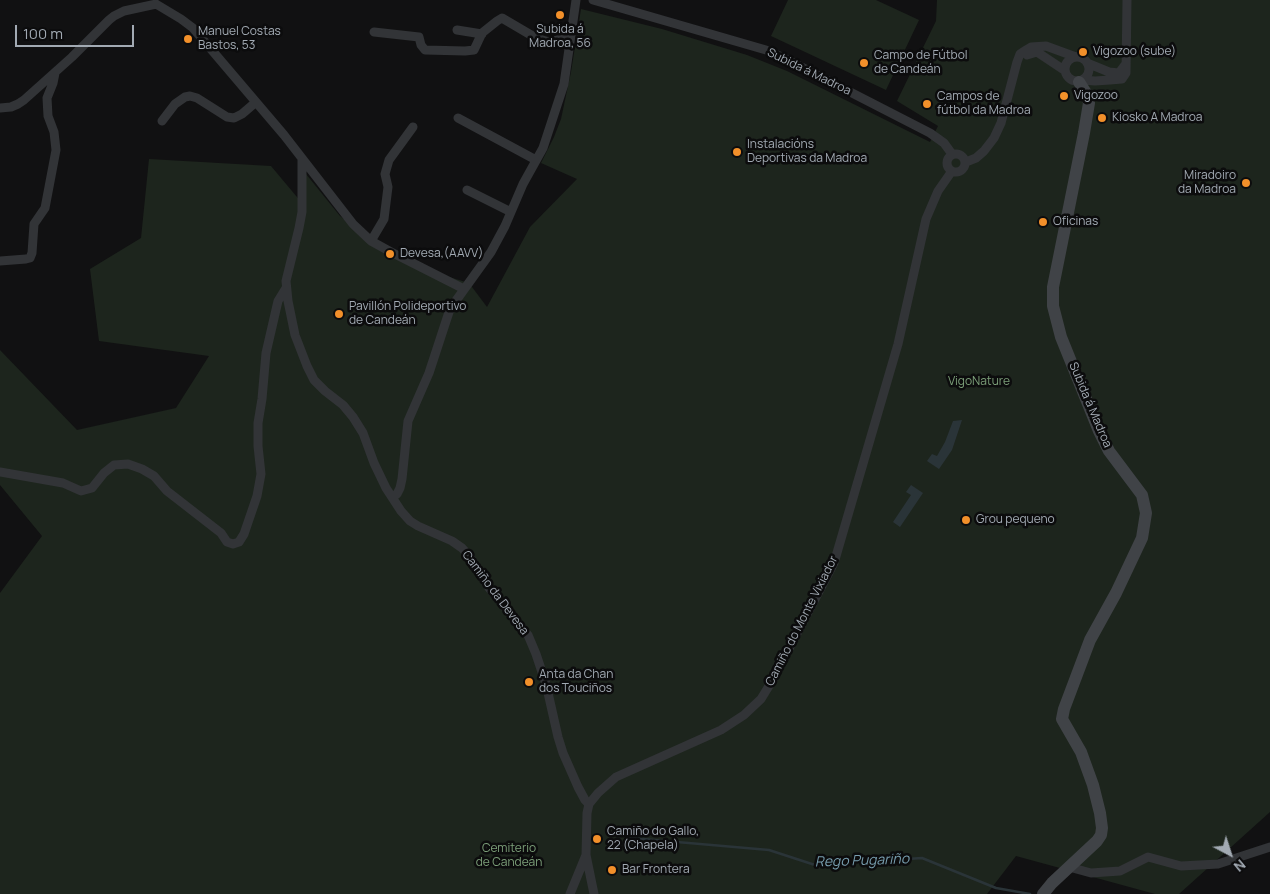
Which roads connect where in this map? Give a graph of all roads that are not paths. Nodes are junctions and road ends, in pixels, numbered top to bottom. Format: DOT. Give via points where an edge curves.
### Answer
graph roads {
  1 [pos="576,0"];
  2 [pos="593,0"];
  3 [pos="1127,0"];
  4 [pos="156,2"];
  5 [pos="457,30"];
  6 [pos="374,32"];
  7 [pos="482,34"];
  8 [pos="571,37"];
  9 [pos="1076,57"];
  10 [pos="1017,62"];
  11 [pos="1088,62"];
  12 [pos="1126,63"];
  13 [pos="1064,70"];
  14 [pos="55,72"];
  15 [pos="1081,81"];
  16 [pos="256,102"];
  17 [pos="0,108"];
  18 [pos="458,118"];
  19 [pos="162,121"];
  20 [pos="413,127"];
  21 [pos="952,154"];
  22 [pos="302,160"];
  23 [pos="536,160"];
  24 [pos="966,162"];
  25 [pos="952,172"];
  26 [pos="467,190"];
  27 [pos="511,212"];
  28 [pos="371,241"];
  29 [pos="0,261"];
  30 [pos="286,288"];
  31 [pos="464,289"];
  32 [pos="0,472"];
  33 [pos="393,497"];
  34 [pos="589,804"];
  35 [pos="1270,846"];
  36 [pos="586,855"];
  37 [pos="1068,867"];
  38 [pos="570,894"];
  39 [pos="594,894"];
  40 [pos="1043,894"];
  1 -- 8 [label="street"];
  2 -- 21 [label="street, Subida á Madroa" via="766,50 930,133"];
  3 -- 12 [label="street"];
  4 -- 14 [label="street" via="124,11 108,20"];
  4 -- 16 [label="street" via="193,28"];
  5 -- 7 [label="street"];
  6 -- 7 [label="street" via="419,36 420,45 425,50 465,51 474,50"];
  7 -- 8 [label="street" via="502,18 549,42"];
  8 -- 23 [label="street" via="564,84"];
  9 -- 10 [label="street" via="1037,46 1020,54"];
  9 -- 11 [label="street"];
  9 -- 13 [label="street" via="1067,62"];
  10 -- 13 [label="street" via="1037,52"];
  10 -- 24 [label="street" via="1001,124 994,138 976,158"];
  11 -- 12 [label="street" via="1119,73"];
  11 -- 15 [label="street" via="1089,73"];
  12 -- 15 [label="street" via="1126,73 1122,78"];
  13 -- 15 [label="street" via="1071,80"];
  14 -- 17 [label="street" via="18,104"];
  14 -- 29 [label="street" via="47,98 56,150 45,208 34,224 32,253 30,258"];
  15 -- 37 [label="street, Subida á Madroa" via="1089,103 1053,287 1053,306 1061,337 1099,431 1109,451 1142,495 1146,513 1142,538 1090,640 1064,709 1062,719 1082,752 1102,828 1097,841"];
  16 -- 19 [label="street" via="234,118 197,98 185,97"];
  16 -- 22 [label="street"];
  18 -- 23 [label="street"];
  20 -- 28 [label="street" via="389,160 385,174 388,187 384,219"];
  21 -- 24 [label="street, Subida á Madroa" via="959,154"];
  21 -- 25 [label="street" via="947,163"];
  22 -- 28 [label="street" via="353,224"];
  22 -- 30 [label="street, Camiño da Devesa" via="300,228"];
  23 -- 27 [label="street"];
  24 -- 25 [label="street" via="962,171"];
  25 -- 34 [label="street, Camiño do Monte Vixiador" via="938,191 926,219 898,344 834,564 765,693 744,716 721,730 616,777"];
  26 -- 27 [label="street"];
  27 -- 31 [label="street" via="491,252"];
  28 -- 31 [label="street"];
  30 -- 32 [label="street" via="278,301 266,353 258,423 261,474 257,496 239,542 228,542 167,491 154,476 128,464 114,465 92,488 82,491 63,483"];
  30 -- 33 [label="street, Camiño da Devesa" via="295,334 314,380 343,406 364,433 374,463"];
  31 -- 33 [label="street" via="450,309 429,373 408,422 402,479"];
  33 -- 34 [label="street, Camiño da Devesa" via="410,521 462,548 489,588 528,635 546,684 563,753"];
  34 -- 36 [label="street"];
  35 -- 37 [label="street" via="1218,864 1181,866 1148,857 1120,871 1091,873"];
  36 -- 38 [label="street"];
  36 -- 39 [label="street"];
  37 -- 40 [label="street, Subida á Madroa"];
}
